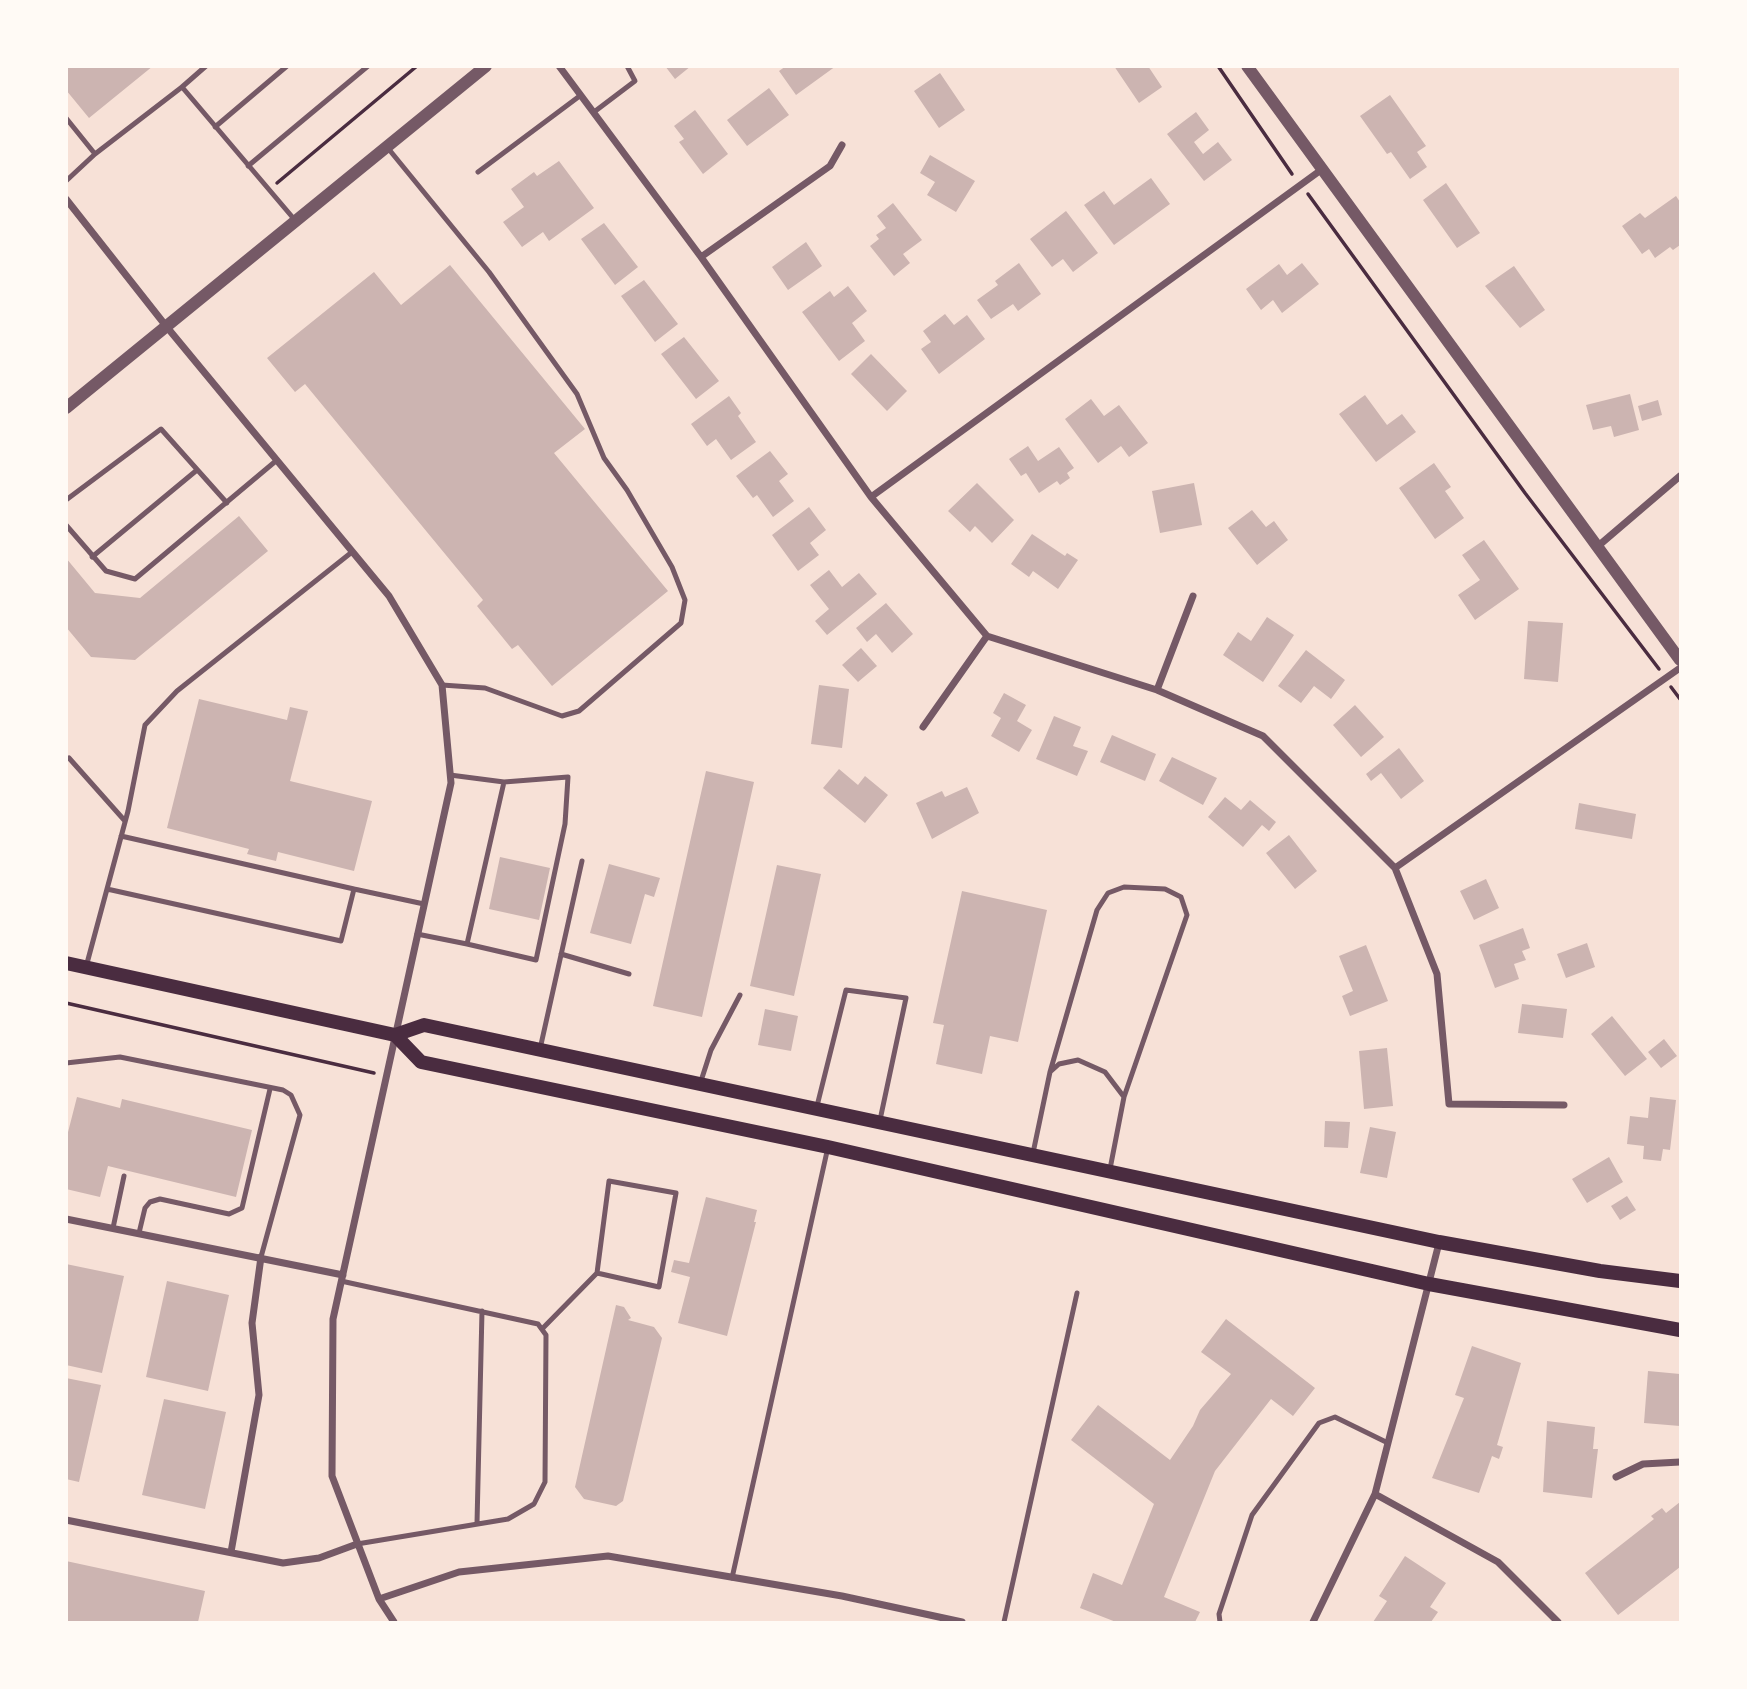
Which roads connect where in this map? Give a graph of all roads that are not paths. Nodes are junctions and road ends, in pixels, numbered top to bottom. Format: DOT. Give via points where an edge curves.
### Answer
graph roads {
  1 [pos="206,66"];
  2 [pos="286,66"];
  3 [pos="368,66"];
  4 [pos="486,66"];
  5 [pos="559,66"];
  6 [pos="627,66"];
  7 [pos="1247,66"];
  8 [pos="182,87"];
  9 [pos="581,95"];
  10 [pos="594,112"];
  11 [pos="66,118"];
  12 [pos="215,127"];
  13 [pos="842,145"];
  14 [pos="387,147"];
  15 [pos="95,154"];
  16 [pos="248,166"];
  17 [pos="1321,170"];
  18 [pos="478,172"];
  19 [pos="66,181"];
  20 [pos="66,199"];
  21 [pos="295,221"];
  22 [pos="701,257"];
  23 [pos="166,326"];
  24 [pos="66,408"];
  25 [pos="278,460"];
  26 [pos="197,470"];
  27 [pos="1681,476"];
  28 [pos="871,497"];
  29 [pos="66,500"];
  30 [pos="227,503"];
  31 [pos="66,525"];
  32 [pos="1596,547"];
  33 [pos="352,552"];
  34 [pos="92,557"];
  35 [pos="1193,596"];
  36 [pos="987,636"];
  37 [pos="1681,660"];
  38 [pos="1681,668"];
  39 [pos="442,685"];
  40 [pos="1157,690"];
  41 [pos="923,727"];
  42 [pos="69,758"];
  43 [pos="450,775"];
  44 [pos="504,782"];
  45 [pos="125,821"];
  46 [pos="121,836"];
  47 [pos="582,860"];
  48 [pos="1395,868"];
  49 [pos="107,889"];
  50 [pos="354,889"];
  51 [pos="424,904"];
  52 [pos="417,934"];
  53 [pos="467,944"];
  54 [pos="561,954"];
  55 [pos="66,963"];
  56 [pos="86,967"];
  57 [pos="629,974"];
  58 [pos="740,995"];
  59 [pos="395,1035"];
  60 [pos="540,1049"];
  61 [pos="66,1063"];
  62 [pos="1050,1072"];
  63 [pos="700,1084"];
  64 [pos="270,1089"];
  65 [pos="1124,1097"];
  66 [pos="1564,1105"];
  67 [pos="817,1110"];
  68 [pos="879,1123"];
  69 [pos="828,1147"];
  70 [pos="1032,1156"];
  71 [pos="1109,1173"];
  72 [pos="124,1176"];
  73 [pos="66,1219"];
  74 [pos="113,1228"];
  75 [pos="139,1233"];
  76 [pos="1439,1242"];
  77 [pos="261,1257"];
  78 [pos="597,1273"];
  79 [pos="342,1278"];
  80 [pos="1681,1281"];
  81 [pos="1429,1284"];
  82 [pos="1077,1293"];
  83 [pos="482,1311"];
  84 [pos="542,1329"];
  85 [pos="1681,1330"];
  86 [pos="1388,1443"];
  87 [pos="1681,1462"];
  88 [pos="1616,1477"];
  89 [pos="1375,1494"];
  90 [pos="66,1520"];
  91 [pos="478,1523"];
  92 [pos="357,1544"];
  93 [pos="231,1552"];
  94 [pos="732,1578"];
  95 [pos="379,1599"];
  96 [pos="394,1622"];
  97 [pos="962,1622"];
  98 [pos="1004,1622"];
  99 [pos="1220,1622"];
  100 [pos="1313,1622"];
  101 [pos="1558,1622"];
  1 -- 8 [label="lane"];
  2 -- 12 [label="lane"];
  3 -- 16 [label="lane"];
  4 -- 14 [label="street"];
  5 -- 9 [label="street"];
  6 -- 10 [label="lane" via="635,81"];
  7 -- 17 [label="street"];
  8 -- 12 [label="lane"];
  8 -- 15 [label="lane"];
  9 -- 10 [label="street"];
  9 -- 18 [label="lane"];
  10 -- 22 [label="street"];
  11 -- 15 [label="lane"];
  12 -- 16 [label="lane"];
  13 -- 22 [label="street" via="830,166"];
  14 -- 21 [label="street"];
  14 -- 39 [label="lane" via="489,272 577,394 604,458 672,566 685,600 681,623 579,711 562,716 485,688"];
  15 -- 19 [label="lane"];
  16 -- 21 [label="lane"];
  17 -- 28 [label="street"];
  17 -- 32 [label="street"];
  20 -- 23 [label="street"];
  21 -- 23 [label="street"];
  22 -- 28 [label="street"];
  23 -- 24 [label="street"];
  23 -- 25 [label="street"];
  25 -- 30 [label="lane"];
  25 -- 33 [label="street"];
  26 -- 29 [label="lane" via="161,429"];
  26 -- 30 [label="lane"];
  26 -- 34 [label="lane"];
  27 -- 32 [label="street"];
  28 -- 36 [label="street"];
  30 -- 34 [label="lane" via="135,579 106,571"];
  31 -- 34 [label="lane"];
  32 -- 37 [label="street"];
  33 -- 39 [label="street" via="389,596"];
  33 -- 45 [label="lane" via="177,691 145,725"];
  35 -- 40 [label="street"];
  36 -- 40 [label="street"];
  36 -- 41 [label="street"];
  38 -- 48 [label="street"];
  39 -- 43 [label="street"];
  40 -- 48 [label="street" via="1263,736"];
  42 -- 45 [label="lane"];
  43 -- 44 [label="lane"];
  43 -- 51 [label="street"];
  44 -- 53 [label="lane"];
  44 -- 53 [label="lane" via="568,778 565,824 536,960"];
  45 -- 46 [label="lane"];
  46 -- 49 [label="lane"];
  46 -- 50 [label="lane"];
  47 -- 54 [label="lane"];
  48 -- 66 [label="street" via="1437,974 1449,1104"];
  49 -- 50 [label="lane" via="341,942"];
  49 -- 56 [label="lane"];
  50 -- 51 [label="lane"];
  51 -- 52 [label="street"];
  52 -- 53 [label="lane"];
  52 -- 59 [label="street"];
  54 -- 57 [label="lane"];
  54 -- 60 [label="lane"];
  55 -- 56 [label="main road"];
  56 -- 59 [label="main road"];
  58 -- 63 [label="lane" via="711,1050"];
  59 -- 60 [label="main road" via="424,1025"];
  59 -- 69 [label="main road" via="421,1062"];
  59 -- 79 [label="street"];
  60 -- 63 [label="main road"];
  61 -- 64 [label="lane" via="120,1056"];
  62 -- 65 [label="lane" via="1059,1064 1078,1060 1105,1072"];
  62 -- 65 [label="lane" via="1097,910 1108,893 1124,887 1165,889 1181,897 1187,915"];
  62 -- 70 [label="lane"];
  63 -- 67 [label="main road"];
  64 -- 75 [label="lane" via="242,1208 229,1214 160,1199 145,1208"];
  64 -- 77 [label="lane" via="291,1095 300,1115"];
  65 -- 71 [label="lane"];
  67 -- 68 [label="main road"];
  67 -- 68 [label="lane" via="846,990 906,998"];
  68 -- 70 [label="main road"];
  69 -- 81 [label="main road"];
  69 -- 94 [label="lane"];
  70 -- 71 [label="main road"];
  71 -- 76 [label="main road"];
  72 -- 74 [label="lane"];
  73 -- 74 [label="street"];
  74 -- 75 [label="street"];
  75 -- 77 [label="street"];
  76 -- 80 [label="main road"];
  76 -- 81 [label="street"];
  77 -- 79 [label="street"];
  77 -- 93 [label="street" via="252,1323 259,1395"];
  78 -- 78 [label="lane" via="659,1287 676,1194 609,1181"];
  78 -- 84 [label="lane"];
  79 -- 83 [label="lane"];
  79 -- 92 [label="street" via="333,1319 332,1476"];
  81 -- 85 [label="main road"];
  81 -- 86 [label="street"];
  82 -- 98 [label="lane"];
  83 -- 84 [label="lane" via="538,1324"];
  83 -- 91 [label="lane"];
  84 -- 91 [label="lane" via="546,1335 545,1482 534,1504 508,1519"];
  86 -- 89 [label="street"];
  86 -- 99 [label="lane" via="1335,1417 1319,1423 1252,1515"];
  87 -- 88 [label="street" via="1643,1465"];
  89 -- 100 [label="street"];
  89 -- 101 [label="street" via="1498,1562"];
  90 -- 93 [label="street"];
  91 -- 92 [label="lane"];
  92 -- 93 [label="street" via="319,1559 283,1563"];
  92 -- 95 [label="street"];
  94 -- 95 [label="street" via="608,1556 460,1572"];
  94 -- 97 [label="street"];
  95 -- 96 [label="street"];
}
